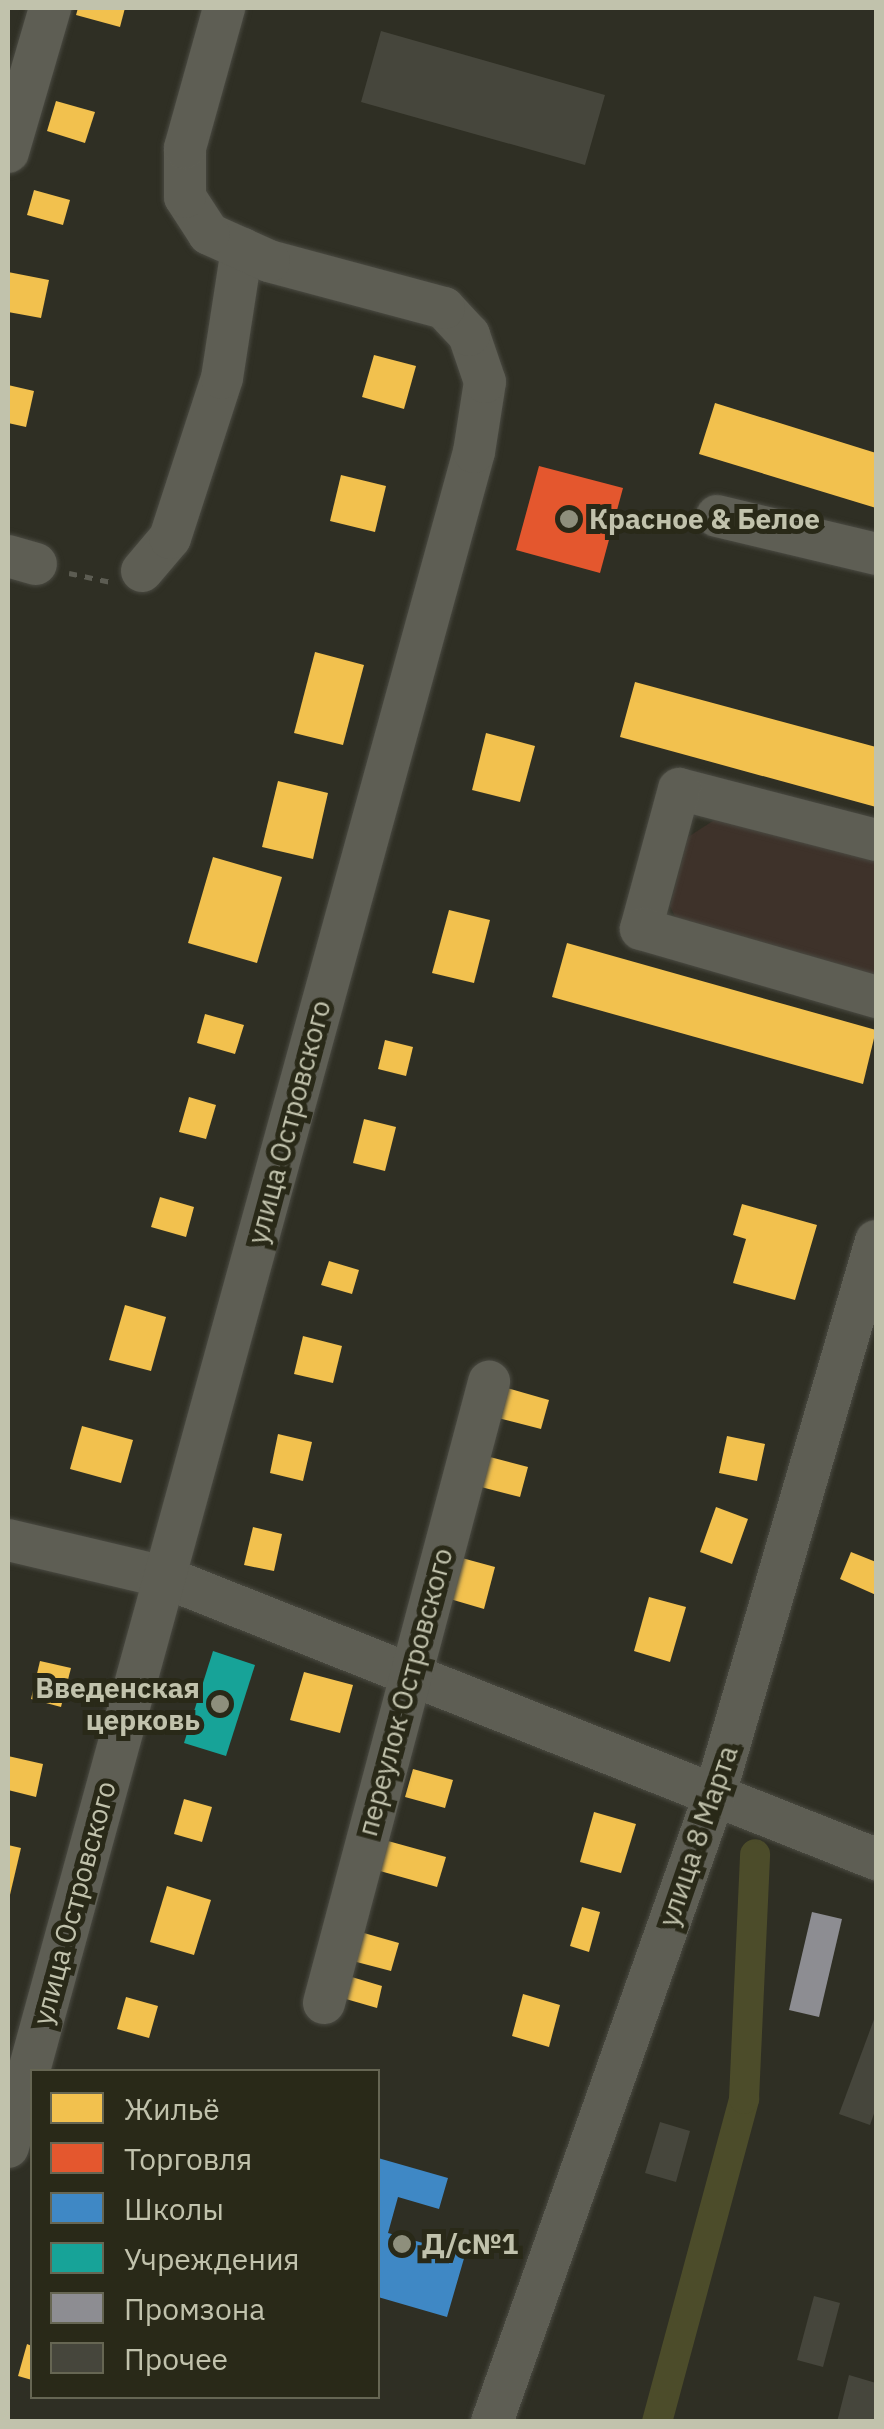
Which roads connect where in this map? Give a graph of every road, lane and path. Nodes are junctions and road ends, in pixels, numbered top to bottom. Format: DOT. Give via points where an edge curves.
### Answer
graph roads {
  1 [pos="50,8"];
  2 [pos="224,8"];
  3 [pos="8,152"];
  4 [pos="242,249"];
  5 [pos="716,516"];
  6 [pos="876,554"];
  7 [pos="22,560"];
  8 [pos="142,571"];
  9 [pos="876,840"];
  10 [pos="876,997"];
  11 [pos="876,1241"];
  12 [pos="488,1382"];
  13 [pos="8,1540"];
  14 [pos="164,1578"];
  15 [pos="408,1672"];
  16 [pos="715,1794"];
  17 [pos="876,1859"];
  18 [pos="324,2003"];
  19 [pos="8,2147"];
  20 [pos="492,2422"];
  1 -- 3 [label="street"];
  2 -- 4 [label="street, улица Островского" via="185,148 185,197 210,234"];
  4 -- 8 [label="street" via="222,378 170,538"];
  4 -- 14 [label="street, улица Островского" via="444,308 469,335 486,382 474,452"];
  5 -- 6 [label="street"];
  7 -- 8 [label="path" via="106,584"];
  9 -- 10 [label="street" via="679,789 641,929"];
  11 -- 16 [label="street, улица 8 Марта"];
  12 -- 15 [label="street, переулок Островского"];
  13 -- 14 [label="street"];
  14 -- 15 [label="street"];
  14 -- 19 [label="street, улица Островского"];
  15 -- 16 [label="street"];
  15 -- 18 [label="street, переулок Островского"];
  16 -- 17 [label="street"];
  16 -- 20 [label="street, улица 8 Марта"];
}
